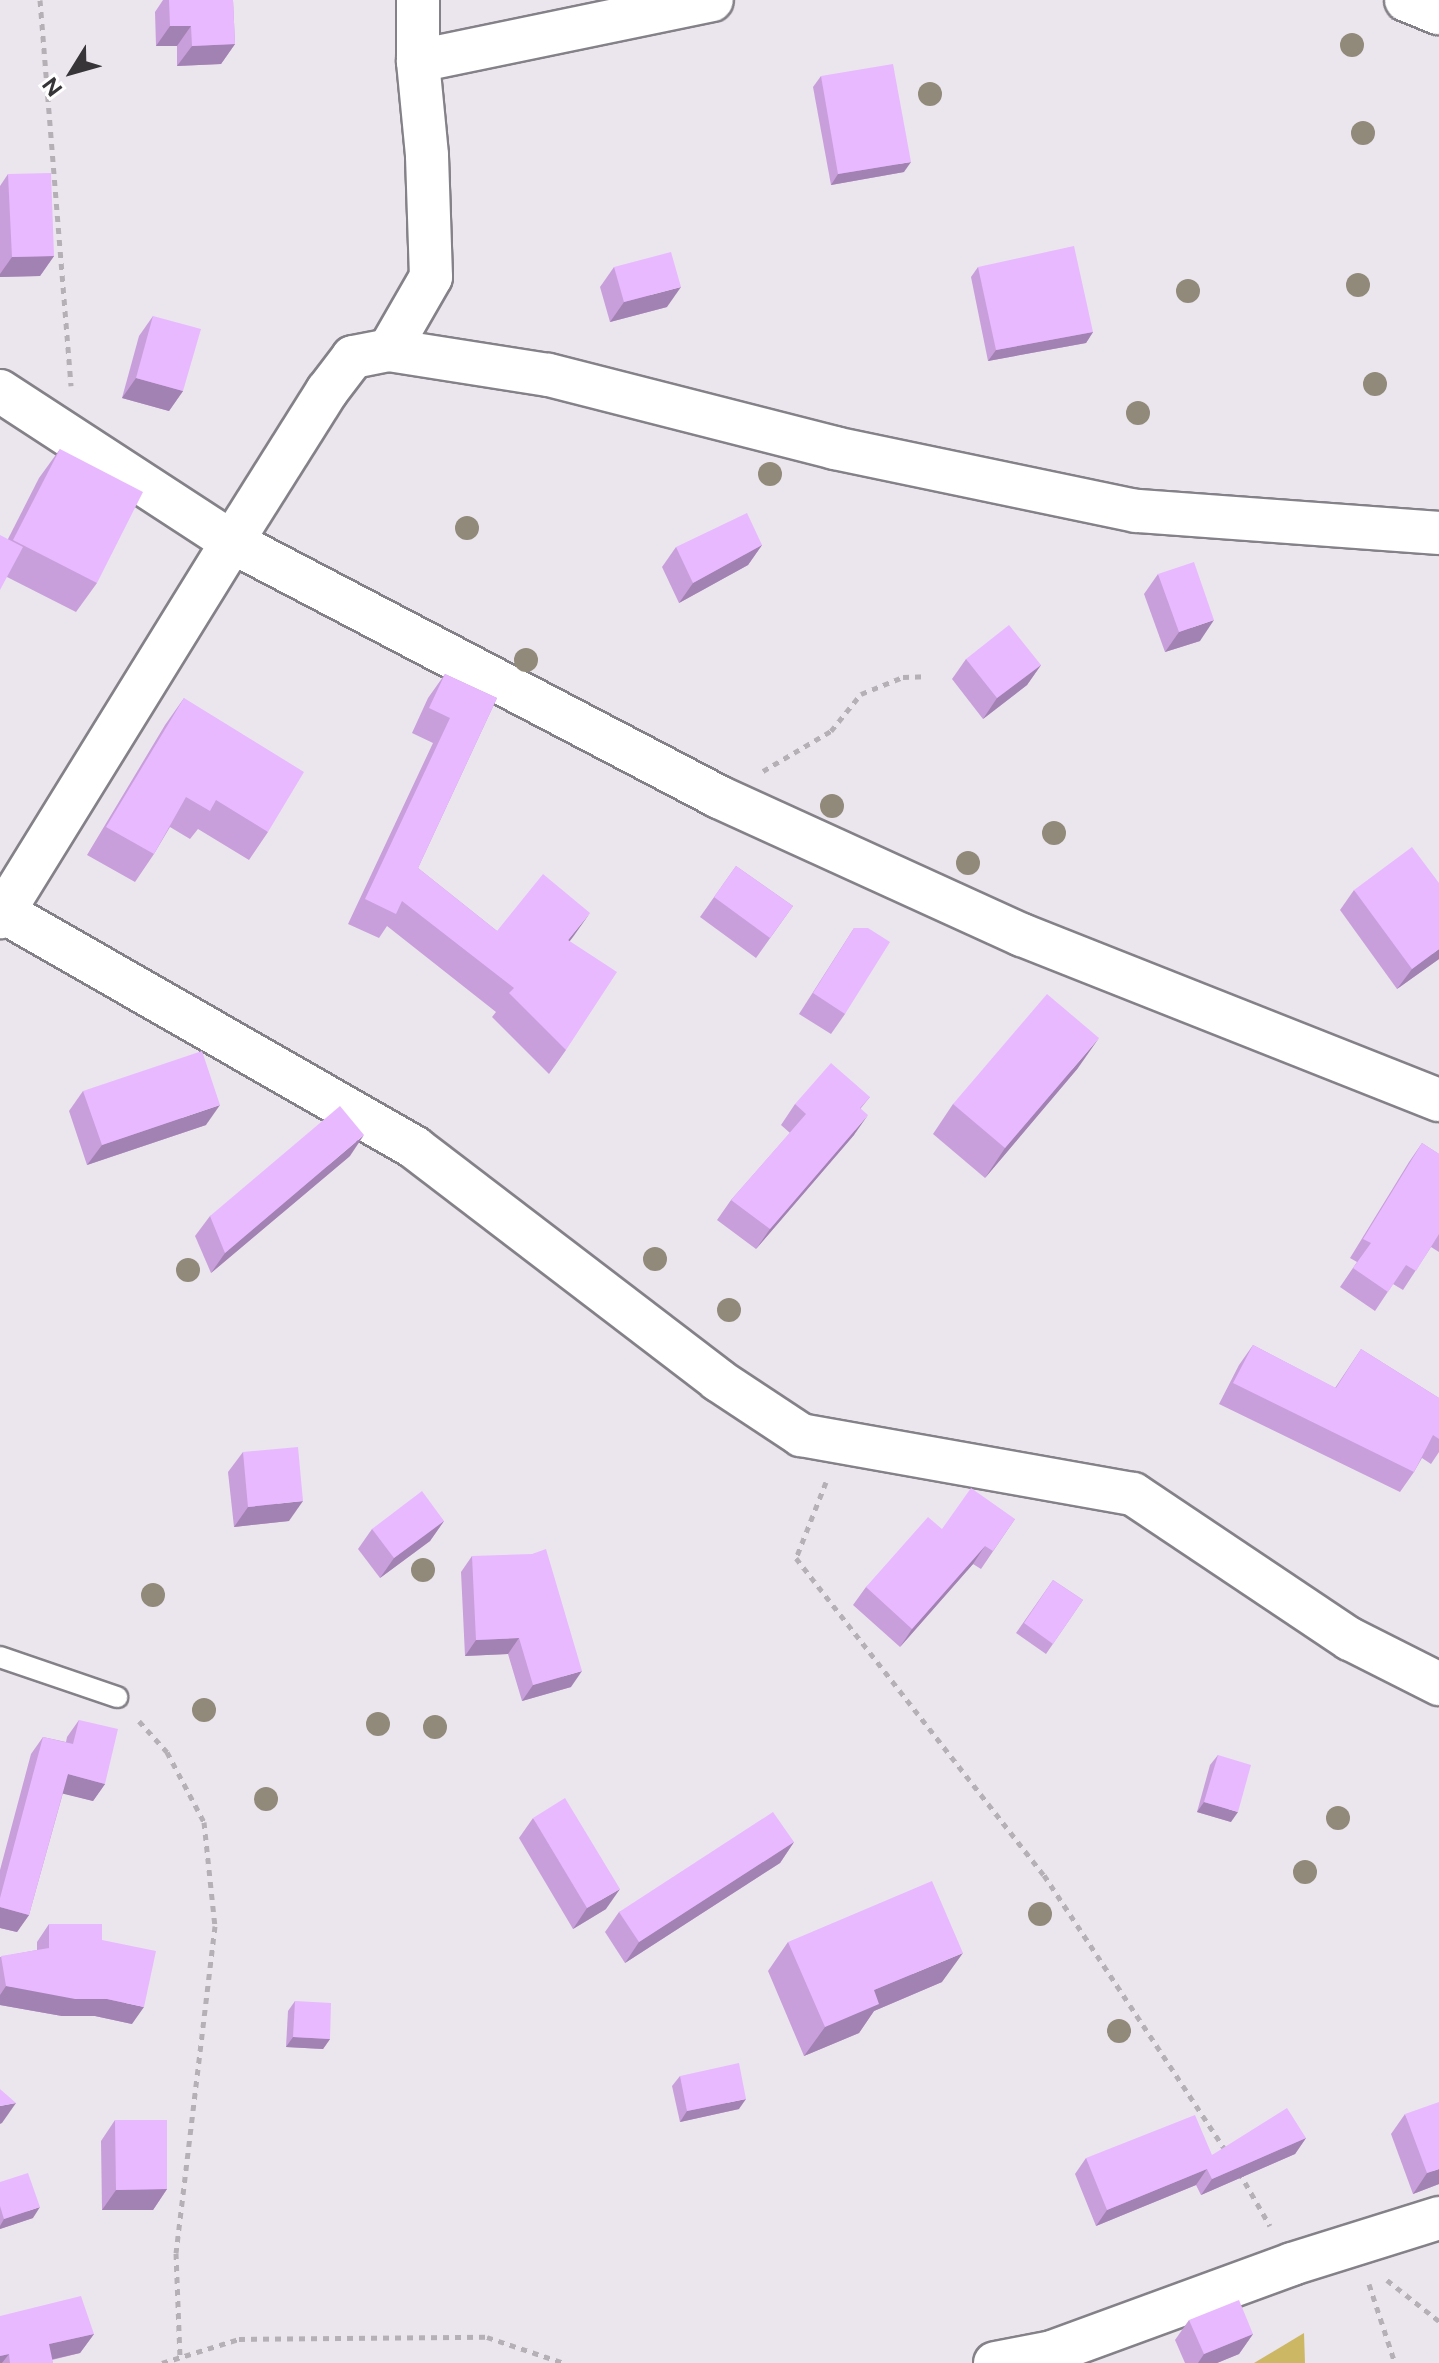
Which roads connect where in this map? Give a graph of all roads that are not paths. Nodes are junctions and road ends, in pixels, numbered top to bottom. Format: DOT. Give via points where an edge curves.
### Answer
graph roads {
  1 [pos="418,0"];
  2 [pos="712,0"];
  3 [pos="1406,0"];
  4 [pos="1439,13"];
  5 [pos="418,61"];
  6 [pos="389,350"];
  7 [pos="0,391"];
  8 [pos="1439,533"];
  9 [pos="232,542"];
  10 [pos="1,913"];
  11 [pos="1439,1100"];
  12 [pos="0,1657"];
  13 [pos="1439,1684"];
  14 [pos="117,1697"];
  15 [pos="1439,2218"];
  16 [pos="995,2363"];
  1 -- 5 [label="street"];
  2 -- 5 [label="street"];
  3 -- 4 [label="street"];
  5 -- 6 [label="street" via="431,277"];
  6 -- 8 [label="street" via="548,375 835,448 1136,511"];
  6 -- 9 [label="street" via="353,357"];
  7 -- 9 [label="street"];
  9 -- 10 [label="street"];
  9 -- 11 [label="street" via="719,797 1022,935"];
  10 -- 13 [label="street" via="415,1148 718,1380 801,1435 1133,1494 1350,1639"];
  12 -- 14 [label="lane"];
  15 -- 16 [label="street" via="1292,2264 1052,2352"];
}
